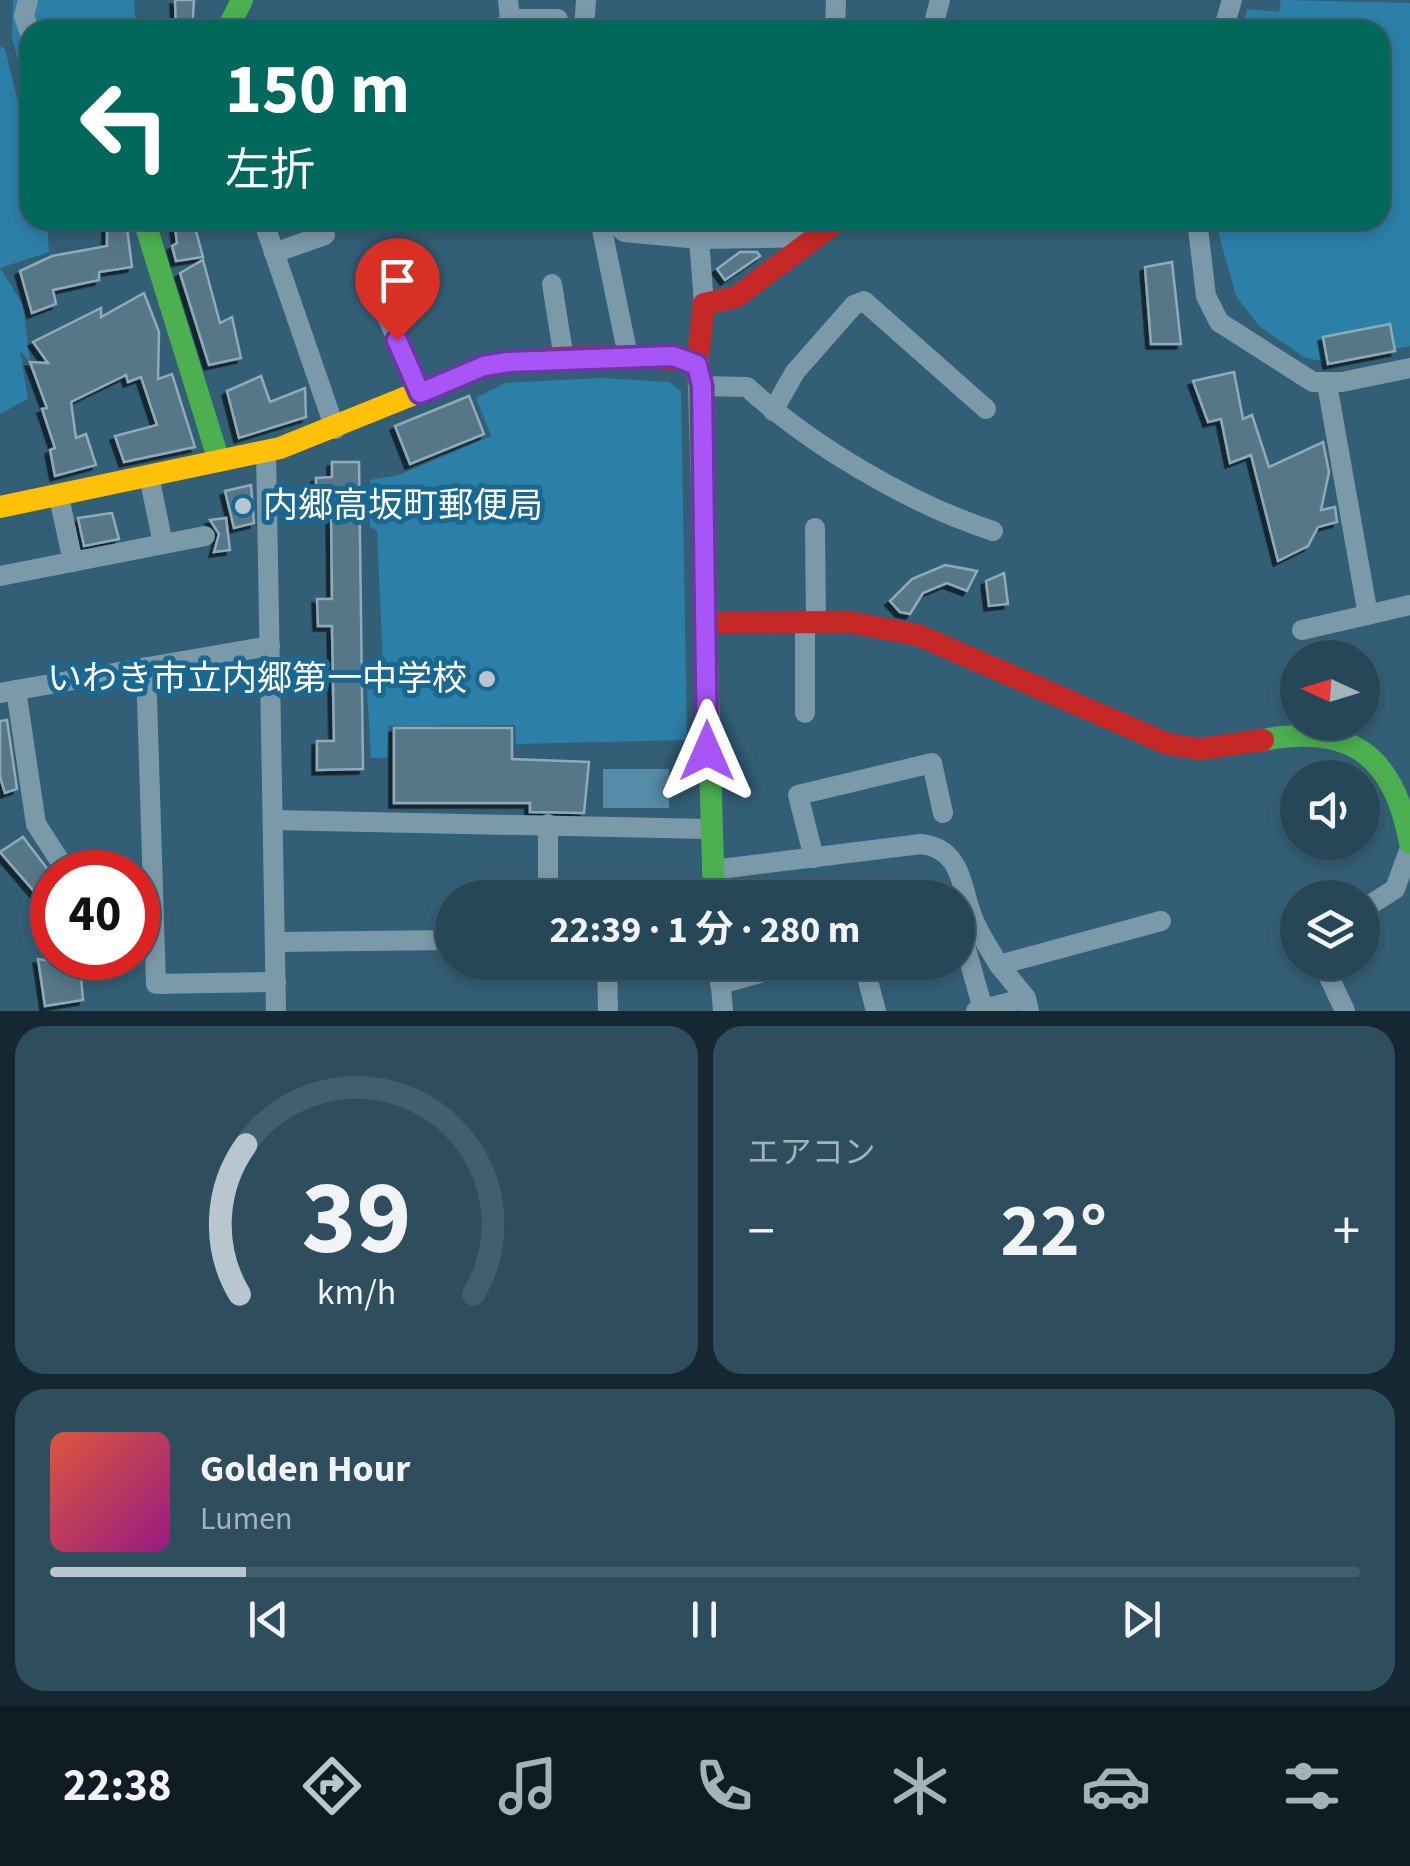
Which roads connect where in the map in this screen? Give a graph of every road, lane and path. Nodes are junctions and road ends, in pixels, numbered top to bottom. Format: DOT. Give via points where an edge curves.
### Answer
graph roads {
  1 [pos="509,9"];
  2 [pos="558,20"];
  3 [pos="147,230"];
  4 [pos="266,230"];
  5 [pos="602,230"];
  6 [pos="622,230"];
  7 [pos="824,230"];
  8 [pos="1197,230"];
  9 [pos="325,235"];
  10 [pos="815,237"];
  11 [pos="699,238"];
  12 [pos="274,253"];
  13 [pos="552,284"];
  14 [pos="704,304"];
  15 [pos="386,314"];
  16 [pos="628,356"];
  17 [pos="564,359"];
  18 [pos="1410,368"];
  19 [pos="700,375"];
  20 [pos="1326,384"];
  21 [pos="420,393"];
  22 [pos="986,409"];
  23 [pos="773,411"];
  24 [pos="335,429"];
  25 [pos="266,451"];
  26 [pos="219,461"];
  27 [pos="149,476"];
  28 [pos="60,497"];
  29 [pos="0,507"];
  30 [pos="816,528"];
  31 [pos="993,531"];
  32 [pos="205,536"];
  33 [pos="163,544"];
  34 [pos="72,562"];
  35 [pos="0,576"];
  36 [pos="1410,605"];
  37 [pos="1368,615"];
  38 [pos="811,622"];
  39 [pos="707,623"];
  40 [pos="1302,630"];
  41 [pos="270,646"];
  42 [pos="146,668"];
  43 [pos="8,691"];
  44 [pos="805,713"];
  45 [pos="943,812"];
  46 [pos="273,820"];
  47 [pos="548,824"];
  48 [pos="709,829"];
  49 [pos="1410,845"];
  50 [pos="53,850"];
  51 [pos="146,850"];
  52 [pos="814,858"];
  53 [pos="712,870"];
  54 [pos="548,880"];
  55 [pos="713,880"];
  56 [pos="1380,899"];
  57 [pos="1161,921"];
  58 [pos="435,940"];
  59 [pos="275,942"];
  60 [pos="998,966"];
  61 [pos="155,980"];
  62 [pos="607,980"];
  63 [pos="721,980"];
  64 [pos="867,980"];
  65 [pos="972,980"];
  66 [pos="1330,980"];
  67 [pos="276,982"];
  68 [pos="1027,1004"];
  69 [pos="979,1010"];
  70 [pos="276,1011"];
  71 [pos="608,1011"];
  72 [pos="723,1011"];
  73 [pos="876,1011"];
  74 [pos="1345,1011"];
  1 -- 2 [label="street"];
  3 -- 26 [label="street"];
  4 -- 12 [label="street"];
  5 -- 16 [label="street"];
  6 -- 11 [label="street"];
  7 -- 10 [label="street"];
  8 -- 20 [label="street" via="1206,296 1219,322"];
  9 -- 12 [label="street"];
  10 -- 11 [label="street"];
  10 -- 14 [label="street" via="736,297"];
  11 -- 14 [label="street"];
  12 -- 24 [label="street"];
  13 -- 17 [label="street"];
  14 -- 19 [label="street"];
  15 -- 21 [label="street"];
  16 -- 17 [label="street"];
  16 -- 19 [label="street" via="673,356"];
  17 -- 21 [label="street" via="484,366"];
  18 -- 20 [label="street"];
  19 -- 23 [label="street" via="747,387"];
  19 -- 39 [label="street"];
  20 -- 37 [label="street"];
  21 -- 24 [label="street"];
  22 -- 23 [label="street" via="864,300 795,372"];
  23 -- 31 [label="street" via="945,515"];
  24 -- 25 [label="street"];
  25 -- 26 [label="street"];
  25 -- 41 [label="street"];
  26 -- 27 [label="street"];
  27 -- 28 [label="street"];
  27 -- 33 [label="street"];
  28 -- 29 [label="street"];
  28 -- 34 [label="street"];
  30 -- 38 [label="street"];
  32 -- 33 [label="street"];
  33 -- 34 [label="street"];
  34 -- 35 [label="street"];
  36 -- 37 [label="street"];
  37 -- 40 [label="street"];
  38 -- 39 [label="street"];
  38 -- 44 [label="street"];
  38 -- 49 [label="street" via="877,624 918,636 1173,746 1224,750 1290,734 1335,738 1358,747 1384,772 1396,790"];
  39 -- 48 [label="street"];
  41 -- 42 [label="street"];
  41 -- 46 [label="street"];
  42 -- 43 [label="street"];
  42 -- 51 [label="street"];
  43 -- 50 [label="street" via="36,824"];
  45 -- 52 [label="street" via="932,763 798,795"];
  46 -- 47 [label="street"];
  46 -- 59 [label="street"];
  47 -- 48 [label="street"];
  47 -- 54 [label="street"];
  48 -- 53 [label="street"];
  49 -- 56 [label="street" via="1395,889"];
  52 -- 53 [label="street"];
  52 -- 60 [label="street" via="938,846 956,863 974,921"];
  53 -- 55 [label="street"];
  57 -- 60 [label="street"];
  58 -- 59 [label="street"];
  59 -- 67 [label="street"];
  60 -- 68 [label="street"];
  61 -- 67 [label="street"];
  62 -- 71 [label="street"];
  63 -- 72 [label="street"];
  64 -- 73 [label="street"];
  65 -- 69 [label="street"];
  66 -- 74 [label="street"];
  67 -- 70 [label="street"];
  68 -- 69 [label="street"];
}
